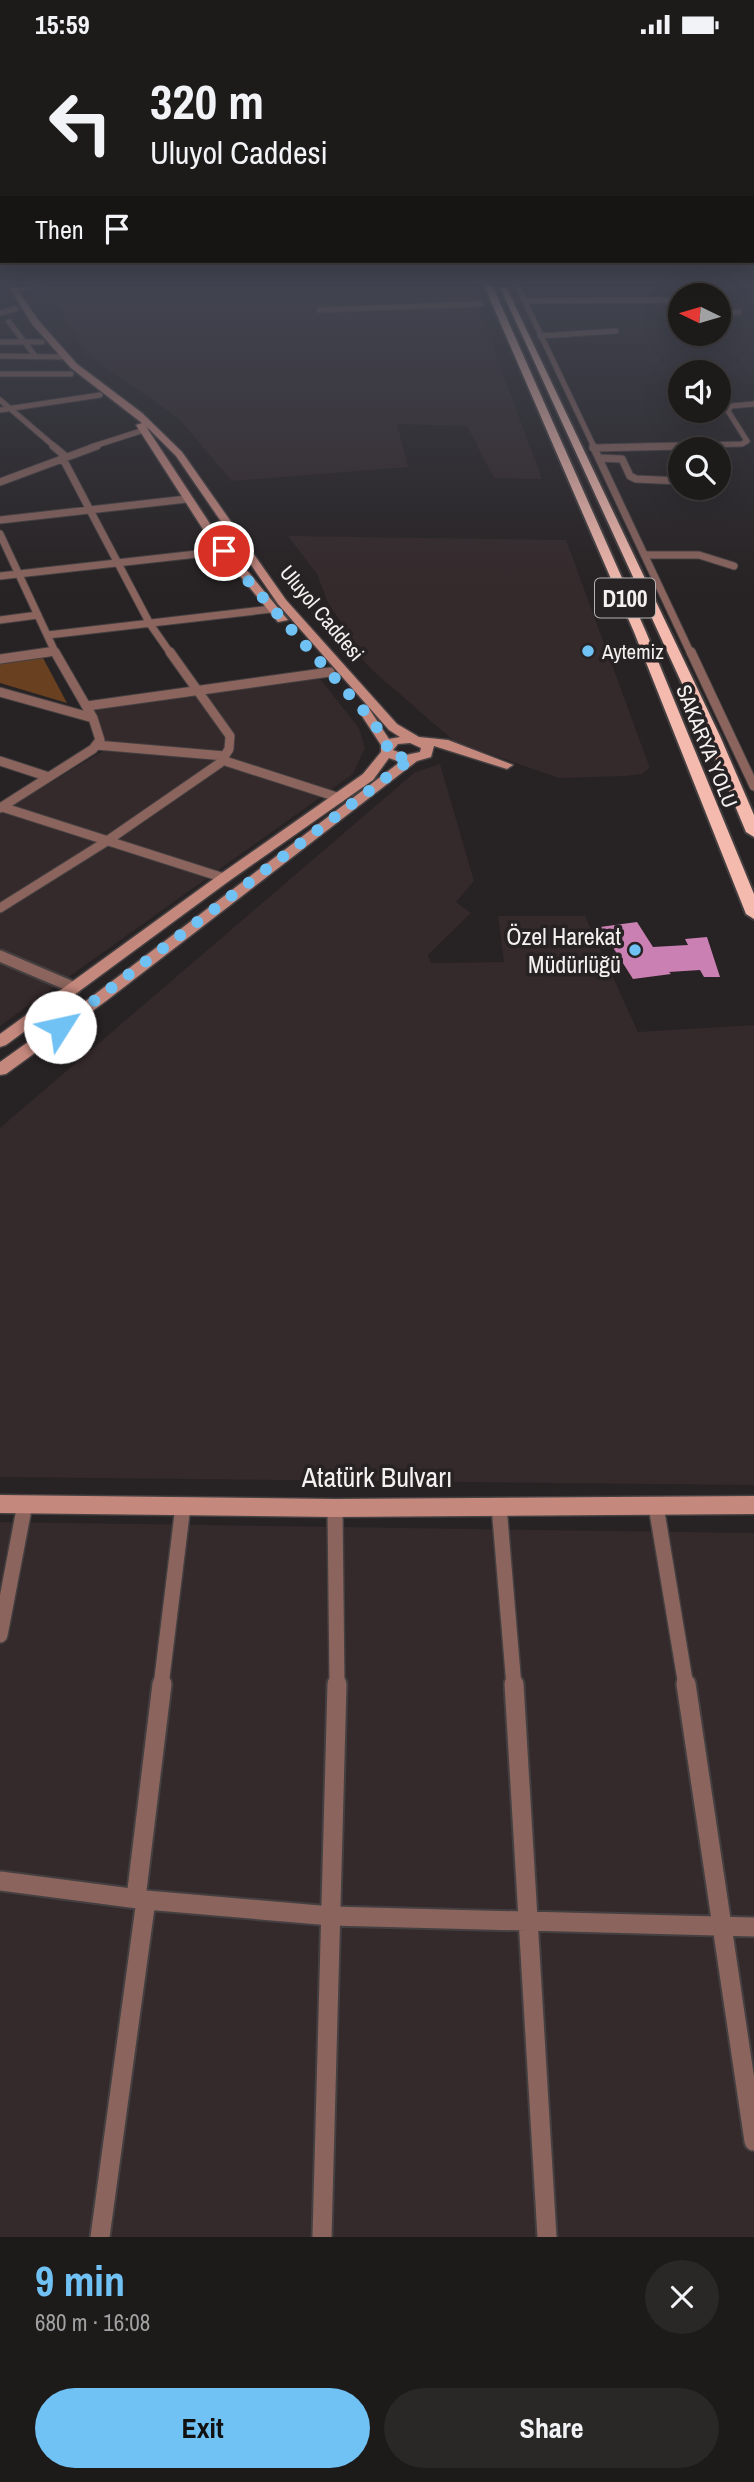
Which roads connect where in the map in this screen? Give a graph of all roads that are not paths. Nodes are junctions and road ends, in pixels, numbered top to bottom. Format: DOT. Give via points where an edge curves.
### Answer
graph roads {
  1 [pos="89,387"];
  2 [pos="97,387"];
  3 [pos="533,387"];
  4 [pos="550,387"];
  5 [pos="564,387"];
  6 [pos="100,395"];
  7 [pos="0,400"];
  8 [pos="754,404"];
  9 [pos="10,408"];
  10 [pos="0,410"];
  11 [pos="146,427"];
  12 [pos="593,448"];
  13 [pos="64,456"];
  14 [pos="598,459"];
  15 [pos="668,480"];
  16 [pos="0,481"];
  17 [pos="187,499"];
  18 [pos="92,510"];
  19 [pos="0,520"];
  20 [pos="0,534"];
  21 [pos="224,551"];
  22 [pos="647,555"];
  23 [pos="118,562"];
  24 [pos="734,566"];
  25 [pos="18,574"];
  26 [pos="0,576"];
  27 [pos="272,609"];
  28 [pos="38,615"];
  29 [pos="0,620"];
  30 [pos="150,624"];
  31 [pos="48,635"];
  32 [pos="55,651"];
  33 [pos="0,659"];
  34 [pos="330,672"];
  35 [pos="199,691"];
  36 [pos="0,692"];
  37 [pos="87,706"];
  38 [pos="93,718"];
  39 [pos="416,740"];
  40 [pos="96,745"];
  41 [pos="387,748"];
  42 [pos="417,757"];
  43 [pos="223,758"];
  44 [pos="0,761"];
  45 [pos="49,777"];
  46 [pos="754,786"];
  47 [pos="340,798"];
  48 [pos="1,808"];
  49 [pos="754,832"];
  50 [pos="107,841"];
  51 [pos="224,878"];
  52 [pos="0,908"];
  53 [pos="754,914"];
  54 [pos="0,956"];
  55 [pos="75,988"];
  56 [pos="0,1042"];
  57 [pos="0,1070"];
  58 [pos="0,1504"];
  59 [pos="25,1504"];
  60 [pos="754,1505"];
  61 [pos="183,1506"];
  62 [pos="499,1506"];
  63 [pos="656,1506"];
  64 [pos="335,1508"];
  65 [pos="0,1635"];
  66 [pos="0,1881"];
  67 [pos="141,1899"];
  68 [pos="331,1916"];
  69 [pos="528,1920"];
  70 [pos="723,1927"];
  71 [pos="754,1927"];
  72 [pos="754,2141"];
  73 [pos="100,2237"];
  74 [pos="323,2237"];
  75 [pos="547,2237"];
  1 -- 6 [label="main road, Uluyol Caddesi"];
  2 -- 11 [label="main road, Uluyol Caddesi"];
  3 -- 53 [label="highway, SAKARYA YOLU / D100" via="640,632"];
  4 -- 49 [label="highway, D100"];
  5 -- 12 [label="street"];
  6 -- 9 [label="street"];
  6 -- 11 [label="main road, Uluyol Caddesi"];
  7 -- 9 [label="street"];
  8 -- 12 [label="street" via="731,406 729,411 747,441 742,444"];
  9 -- 10 [label="street"];
  9 -- 13 [label="street"];
  11 -- 13 [label="street"];
  11 -- 17 [label="main road, Uluyol Caddesi" via="154,450"];
  11 -- 39 [label="main road, Uluyol Caddesi" via="178,454 282,602 393,727"];
  12 -- 14 [label="street"];
  13 -- 16 [label="street"];
  13 -- 18 [label="street"];
  14 -- 15 [label="street" via="622,459 636,479"];
  14 -- 22 [label="street"];
  17 -- 18 [label="street"];
  17 -- 21 [label="main road, Uluyol Caddesi"];
  18 -- 19 [label="street"];
  18 -- 23 [label="street"];
  20 -- 25 [label="street"];
  21 -- 23 [label="street"];
  21 -- 27 [label="main road, Uluyol Caddesi"];
  22 -- 24 [label="street" via="699,555"];
  22 -- 46 [label="street"];
  23 -- 25 [label="street"];
  23 -- 30 [label="street"];
  25 -- 26 [label="street"];
  25 -- 28 [label="street"];
  27 -- 30 [label="street"];
  27 -- 34 [label="main road, Uluyol Caddesi"];
  28 -- 29 [label="street"];
  28 -- 31 [label="street"];
  30 -- 31 [label="street"];
  30 -- 35 [label="street"];
  31 -- 32 [label="street"];
  32 -- 33 [label="street"];
  32 -- 37 [label="street"];
  34 -- 35 [label="street"];
  34 -- 41 [label="main road, Uluyol Caddesi" via="373,721"];
  35 -- 37 [label="street"];
  35 -- 43 [label="street" via="230,736"];
  36 -- 38 [label="street"];
  37 -- 38 [label="street"];
  38 -- 40 [label="street" via="100,740"];
  39 -- 41 [label="main road" via="395,741"];
  39 -- 42 [label="main road" via="429,749"];
  39 -- 42 [label="main road" via="444,743 507,765 454,756"];
  40 -- 43 [label="street"];
  40 -- 45 [label="street"];
  41 -- 42 [label="main road" via="397,757"];
  41 -- 47 [label="main road" via="368,777"];
  42 -- 57 [label="main road"];
  43 -- 47 [label="street"];
  43 -- 50 [label="street"];
  44 -- 45 [label="street"];
  45 -- 48 [label="street"];
  47 -- 51 [label="main road"];
  48 -- 50 [label="street"];
  50 -- 51 [label="street"];
  50 -- 52 [label="street"];
  51 -- 55 [label="main road"];
  54 -- 55 [label="street"];
  55 -- 56 [label="main road"];
  58 -- 59 [label="main road, Atatürk Bulvarı"];
  59 -- 61 [label="main road, Atatürk Bulvarı"];
  59 -- 65 [label="street"];
  60 -- 63 [label="main road, Atatürk Bulvarı"];
  61 -- 64 [label="main road, Atatürk Bulvarı"];
  61 -- 67 [label="street"];
  62 -- 63 [label="main road, Atatürk Bulvarı"];
  62 -- 64 [label="main road, Atatürk Bulvarı"];
  62 -- 69 [label="street"];
  63 -- 70 [label="street"];
  64 -- 68 [label="street" via="337,1673"];
  66 -- 67 [label="street"];
  67 -- 68 [label="street"];
  67 -- 73 [label="street"];
  68 -- 69 [label="street"];
  68 -- 74 [label="street"];
  69 -- 70 [label="street"];
  69 -- 75 [label="street"];
  70 -- 71 [label="street"];
  70 -- 72 [label="street"];
}
